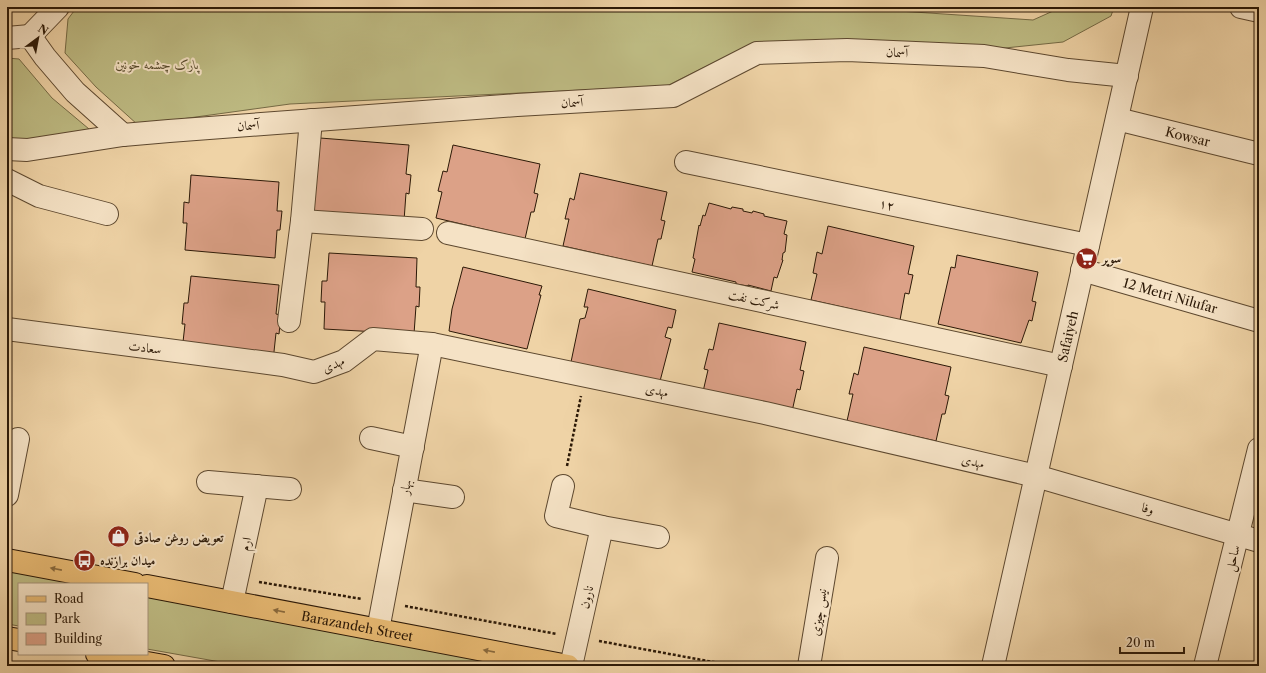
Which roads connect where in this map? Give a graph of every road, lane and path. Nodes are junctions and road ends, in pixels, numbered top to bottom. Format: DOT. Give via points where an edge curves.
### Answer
graph roads {
  1 [pos="58,7"];
  2 [pos="1142,7"];
  3 [pos="1241,7"];
  4 [pos="1259,11"];
  5 [pos="30,36"];
  6 [pos="7,38"];
  7 [pos="1127,76"];
  8 [pos="1116,119"];
  9 [pos="311,120"];
  10 [pos="123,135"];
  11 [pos="7,149"];
  12 [pos="1259,154"];
  13 [pos="686,162"];
  14 [pos="7,180"];
  15 [pos="107,214"];
  16 [pos="302,221"];
  17 [pos="422,229"];
  18 [pos="448,233"];
  19 [pos="1088,245"];
  20 [pos="1082,270"];
  21 [pos="289,321"];
  22 [pos="1259,321"];
  23 [pos="7,329"];
  24 [pos="432,344"];
  25 [pos="283,365"];
  26 [pos="1061,366"];
  27 [pos="586,375"];
  28 [pos="371,438"];
  29 [pos="18,439"];
  30 [pos="413,447"];
  31 [pos="1259,449"];
  32 [pos="1036,476"];
  33 [pos="208,482"];
  34 [pos="257,486"];
  35 [pos="563,486"];
  36 [pos="290,489"];
  37 [pos="404,490"];
  38 [pos="7,495"];
  39 [pos="453,497"];
  40 [pos="602,527"];
  41 [pos="1238,535"];
  42 [pos="658,537"];
  43 [pos="1259,541"];
  44 [pos="827,558"];
  45 [pos="7,560"];
  46 [pos="130,583"];
  47 [pos="148,586"];
  48 [pos="232,602"];
  49 [pos="378,630"];
  50 [pos="7,638"];
  51 [pos="18,640"];
  52 [pos="103,655"];
  53 [pos="164,666"];
  54 [pos="570,666"];
  55 [pos="809,666"];
  56 [pos="993,666"];
  57 [pos="1205,666"];
  1 -- 5 [label="street"];
  2 -- 7 [label="street, Safaiyeh"];
  3 -- 4 [label="street"];
  5 -- 6 [label="street"];
  5 -- 10 [label="street" via="75,92"];
  7 -- 8 [label="street, Safaiyeh"];
  7 -- 9 [label="street, آسمان" via="1068,70 984,56 847,50 757,54 673,96"];
  8 -- 12 [label="street, Kowsar"];
  8 -- 19 [label="street, Safaiyeh"];
  9 -- 10 [label="street, آسمان"];
  9 -- 16 [label="street"];
  10 -- 11 [label="street, آسمان" via="27,150"];
  13 -- 19 [label="street, ۱۲"];
  14 -- 15 [label="street" via="39,196"];
  16 -- 17 [label="street"];
  16 -- 21 [label="street"];
  18 -- 26 [label="street, شرکت نفت"];
  19 -- 20 [label="street, Safaiyeh"];
  20 -- 22 [label="street, 12 Metri Nilufar"];
  20 -- 26 [label="street, Safaiyeh"];
  23 -- 25 [label="street, سعادت"];
  24 -- 25 [label="street, مهدی" via="373,340 344,361 314,372"];
  24 -- 27 [label="street, مهدی"];
  24 -- 30 [label="street, بهار"];
  26 -- 32 [label="street, Safaiyeh"];
  27 -- 32 [label="street, مهدی" via="765,413"];
  27 -- 35 [label="path"];
  28 -- 30 [label="street"];
  29 -- 38 [label="street"];
  30 -- 37 [label="street, بهار"];
  31 -- 41 [label="street, ساحل"];
  32 -- 41 [label="street, وفا"];
  32 -- 56 [label="street, Safaiyeh"];
  33 -- 34 [label="street"];
  34 -- 36 [label="street"];
  34 -- 48 [label="street, ارم"];
  35 -- 40 [label="street" via="556,516"];
  37 -- 39 [label="street"];
  37 -- 49 [label="street, بهار"];
  40 -- 42 [label="street"];
  40 -- 54 [label="street, نارون"];
  41 -- 43 [label="street, وفا"];
  41 -- 57 [label="street, ساحل"];
  44 -- 55 [label="street, نیس چیزی"];
  46 -- 45 [label="main road, one-way"];
  47 -- 48 [label="main road, Barazandeh Street"];
  49 -- 48 [label="main road, Barazandeh Street, one-way"];
  54 -- 49 [label="main road, Barazandeh Street, one-way"];
  50 -- 51 [label="main road"];
  52 -- 53 [label="main road"];
}
